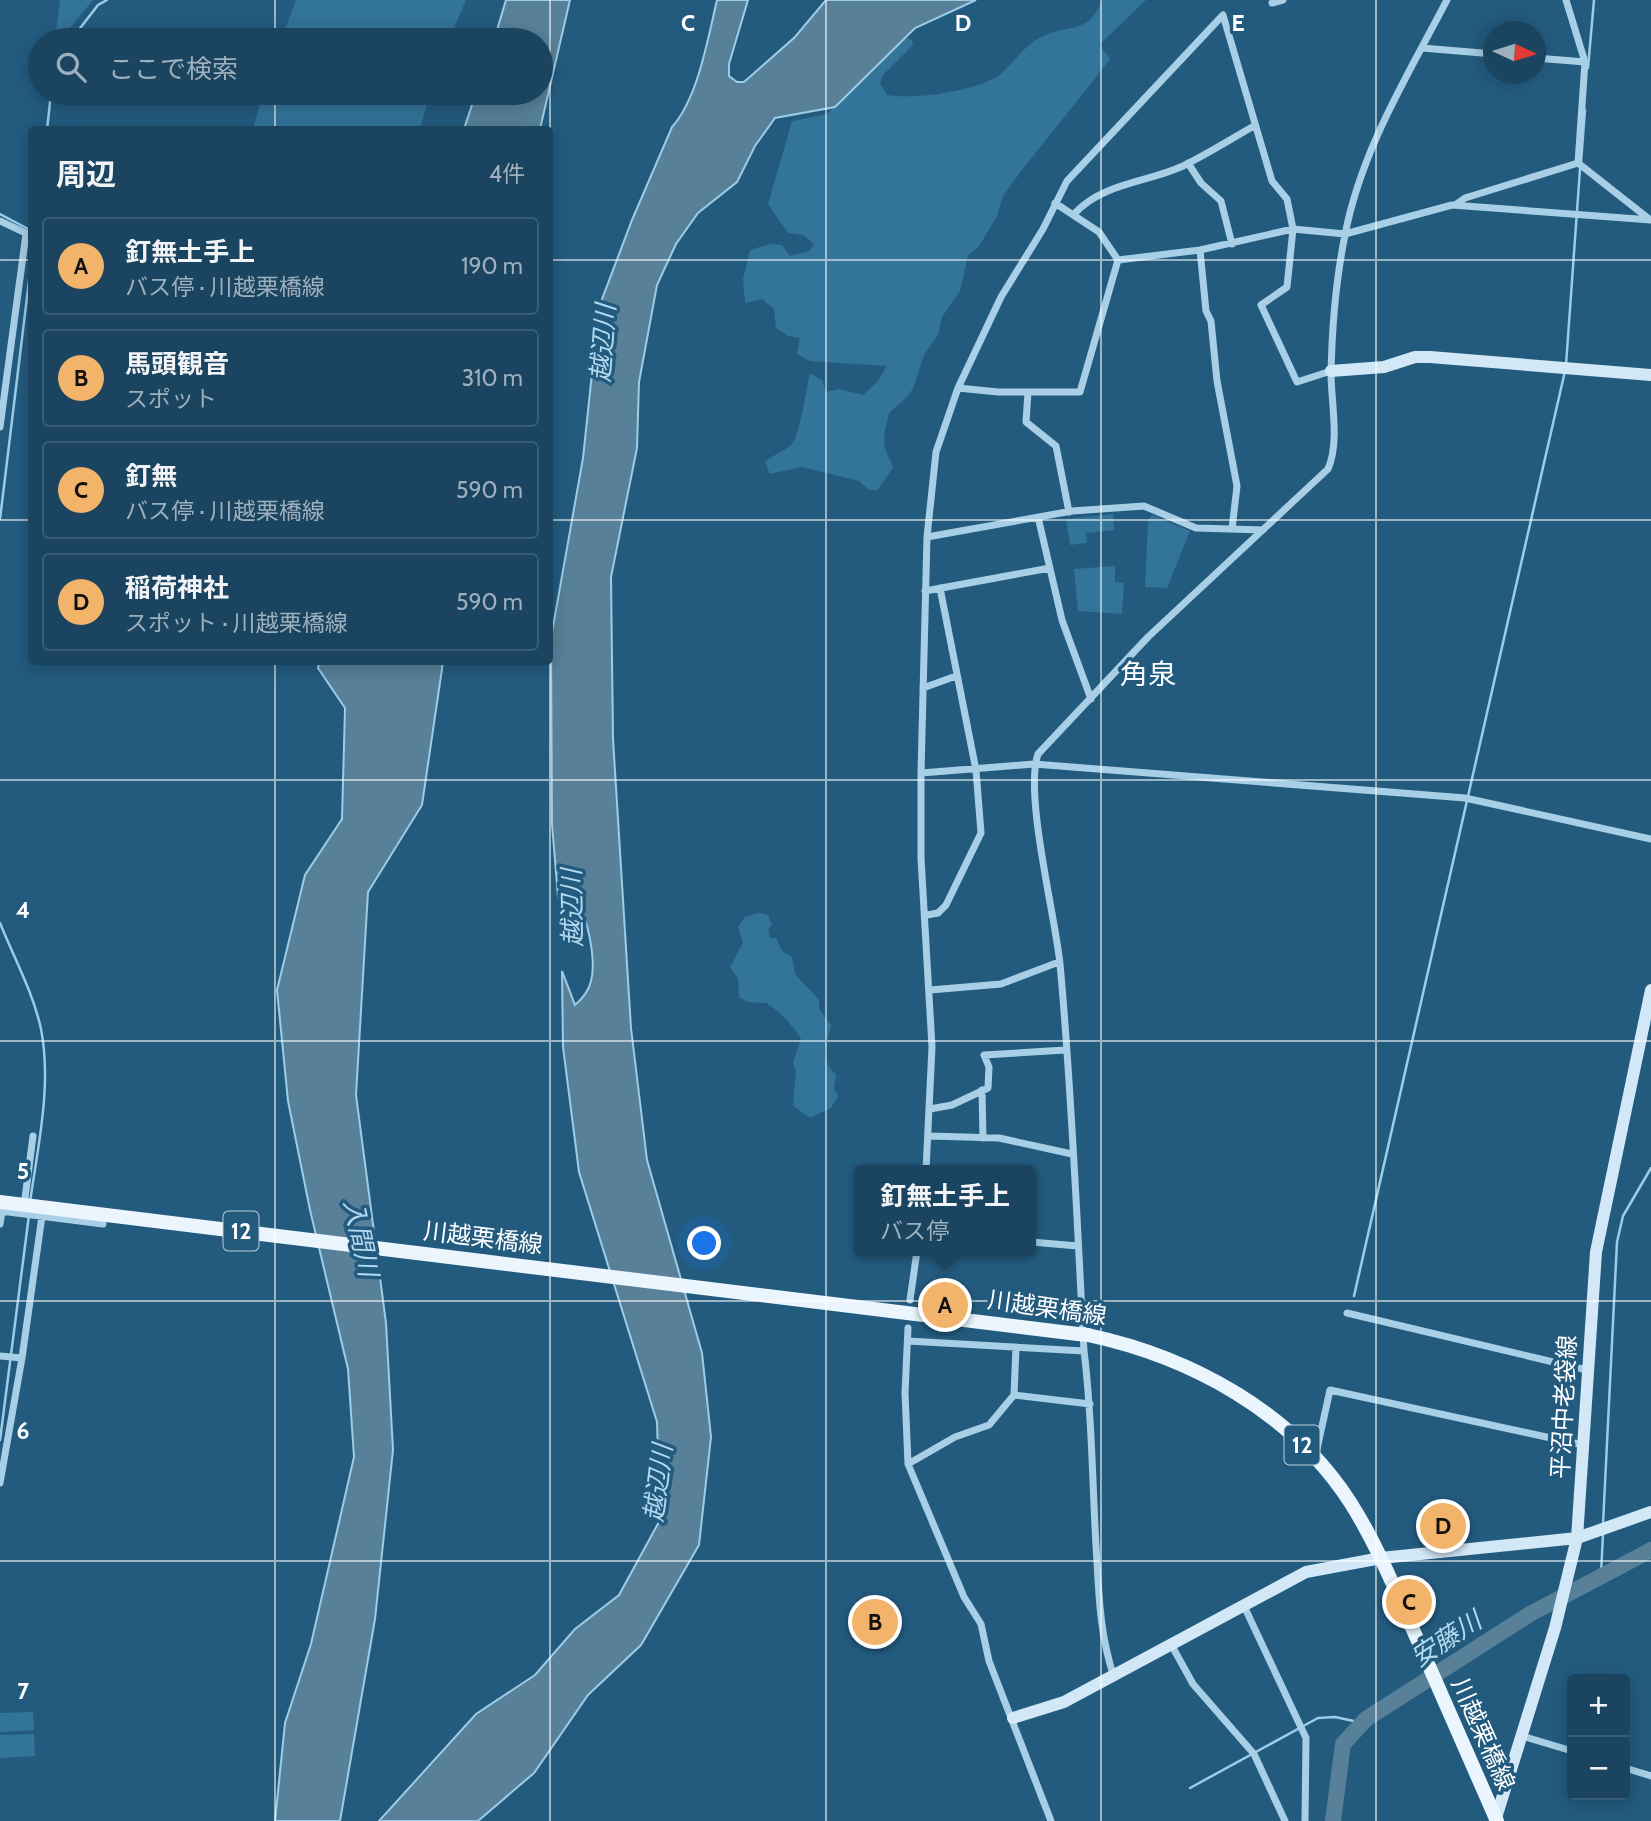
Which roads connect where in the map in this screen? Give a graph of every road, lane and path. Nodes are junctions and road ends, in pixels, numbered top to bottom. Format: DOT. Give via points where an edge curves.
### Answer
graph roads {
  1 [pos="1283,0"];
  2 [pos="1447,0"];
  3 [pos="1566,0"];
  4 [pos="1272,3"];
  5 [pos="1422,48"];
  6 [pos="1483,53"];
  7 [pos="1546,59"];
  8 [pos="1585,62"];
  9 [pos="1254,126"];
  10 [pos="1188,163"];
  11 [pos="1578,163"];
  12 [pos="1055,203"];
  13 [pos="1455,205"];
  14 [pos="1075,213"];
  15 [pos="1651,220"];
  16 [pos="0,222"];
  17 [pos="1293,229"];
  18 [pos="1345,234"];
  19 [pos="28,235"];
  20 [pos="28,241"];
  21 [pos="1232,244"];
  22 [pos="1200,250"];
  23 [pos="1118,260"];
  24 [pos="1331,371"];
  25 [pos="1651,375"];
  26 [pos="3,381"];
  27 [pos="958,388"];
  28 [pos="1028,392"];
  29 [pos="0,427"];
  30 [pos="1069,512"];
  31 [pos="1038,517"];
  32 [pos="1232,529"];
  33 [pos="1264,530"];
  34 [pos="927,537"];
  35 [pos="1050,568"];
  36 [pos="940,588"];
  37 [pos="925,591"];
  38 [pos="956,676"];
  39 [pos="923,688"];
  40 [pos="1091,699"];
  41 [pos="1034,764"];
  42 [pos="976,770"];
  43 [pos="921,773"];
  44 [pos="1651,839"];
  45 [pos="927,915"];
  46 [pos="1059,961"];
  47 [pos="930,990"];
  48 [pos="1651,990"];
  49 [pos="1065,1050"];
  50 [pos="982,1090"];
  51 [pos="930,1109"];
  52 [pos="33,1136"];
  53 [pos="929,1136"];
  54 [pos="983,1138"];
  55 [pos="1072,1154"];
  56 [pos="926,1165"];
  57 [pos="1,1208"];
  58 [pos="23,1214"];
  59 [pos="42,1216"];
  60 [pos="0,1224"];
  61 [pos="103,1224"];
  62 [pos="1036,1242"];
  63 [pos="1078,1246"];
  64 [pos="916,1256"];
  65 [pos="910,1300"];
  66 [pos="1347,1313"];
  67 [pos="908,1328"];
  68 [pos="908,1340"];
  69 [pos="1016,1348"];
  70 [pos="1084,1351"];
  71 [pos="0,1356"];
  72 [pos="22,1359"];
  73 [pos="1587,1370"];
  74 [pos="1014,1395"];
  75 [pos="1090,1404"];
  76 [pos="1583,1445"];
  77 [pos="1315,1458"];
  78 [pos="908,1464"];
  79 [pos="0,1483"];
  80 [pos="1651,1512"];
  81 [pos="1577,1538"];
  82 [pos="1381,1558"];
  83 [pos="1244,1606"];
  84 [pos="1172,1646"];
  85 [pos="1114,1677"];
  86 [pos="1013,1718"];
  87 [pos="1522,1736"];
  88 [pos="1567,1750"];
  89 [pos="1630,1770"];
  90 [pos="1651,1776"];
  91 [pos="1496,1820"];
  92 [pos="1051,1821"];
  93 [pos="1286,1821"];
  94 [pos="1305,1821"];
  1 -- 4 [label="street"];
  2 -- 5 [label="street"];
  3 -- 8 [label="street"];
  5 -- 6 [label="street"];
  5 -- 18 [label="street" via="1371,149"];
  7 -- 8 [label="street"];
  8 -- 11 [label="street"];
  9 -- 10 [label="street"];
  9 -- 12 [label="street" via="1223,15 1067,181"];
  9 -- 17 [label="street" via="1272,181 1287,199"];
  10 -- 14 [label="street" via="1128,187 1096,194"];
  10 -- 21 [label="street" via="1201,184 1221,201"];
  11 -- 13 [label="street"];
  11 -- 15 [label="street"];
  12 -- 14 [label="street"];
  12 -- 27 [label="street"];
  13 -- 15 [label="street"];
  13 -- 18 [label="street"];
  14 -- 23 [label="street" via="1099,232"];
  16 -- 19 [label="street"];
  17 -- 18 [label="street"];
  17 -- 21 [label="street"];
  17 -- 24 [label="street" via="1287,287 1261,304 1297,382"];
  18 -- 24 [label="street"];
  20 -- 26 [label="street"];
  21 -- 22 [label="street"];
  22 -- 23 [label="street"];
  22 -- 32 [label="street" via="1206,311 1237,486"];
  23 -- 28 [label="street" via="1080,392"];
  24 -- 25 [label="street" via="1430,357"];
  24 -- 33 [label="street" via="1332,460"];
  26 -- 29 [label="street"];
  27 -- 28 [label="street"];
  27 -- 34 [label="street" via="936,452"];
  28 -- 30 [label="street" via="1026,422 1056,446"];
  30 -- 31 [label="street"];
  30 -- 32 [label="street" via="1144,506 1196,528"];
  31 -- 34 [label="street"];
  31 -- 35 [label="street"];
  32 -- 33 [label="street"];
  33 -- 40 [label="street" via="1148,637"];
  34 -- 37 [label="street"];
  35 -- 36 [label="street"];
  35 -- 40 [label="street" via="1062,620"];
  36 -- 37 [label="street"];
  36 -- 38 [label="street"];
  37 -- 39 [label="street"];
  38 -- 39 [label="street"];
  38 -- 42 [label="street"];
  39 -- 43 [label="street"];
  40 -- 41 [label="street" via="1038,754"];
  41 -- 42 [label="street"];
  41 -- 44 [label="street" via="1465,798"];
  41 -- 46 [label="street"];
  42 -- 43 [label="street"];
  42 -- 45 [label="street" via="981,839 946,905"];
  43 -- 45 [label="street" via="921,867"];
  45 -- 47 [label="street"];
  46 -- 47 [label="street" via="1001,984"];
  46 -- 49 [label="street"];
  47 -- 51 [label="street"];
  48 -- 73 [label="street, 平沼中老袋線" via="1601,1216"];
  49 -- 50 [label="street" via="984,1055 989,1067 988,1088"];
  49 -- 55 [label="street"];
  50 -- 51 [label="street"];
  50 -- 54 [label="street"];
  51 -- 53 [label="street"];
  52 -- 58 [label="street"];
  53 -- 54 [label="street"];
  53 -- 56 [label="street"];
  54 -- 55 [label="street"];
  55 -- 63 [label="street"];
  57 -- 58 [label="street"];
  57 -- 60 [label="street"];
  57 -- 77 [label="main road, 川越栗橋線 / 12, bridge" via="1083,1334 1148,1351 1226,1385"];
  58 -- 59 [label="street"];
  59 -- 61 [label="street"];
  59 -- 72 [label="street"];
  62 -- 63 [label="street"];
  63 -- 70 [label="street"];
  64 -- 65 [label="street"];
  66 -- 73 [label="street"];
  67 -- 68 [label="street"];
  68 -- 69 [label="street"];
  68 -- 78 [label="street"];
  69 -- 70 [label="street"];
  69 -- 74 [label="street"];
  70 -- 75 [label="street"];
  71 -- 72 [label="street"];
  72 -- 79 [label="street"];
  73 -- 76 [label="street, 平沼中老袋線"];
  74 -- 75 [label="street"];
  74 -- 78 [label="street" via="989,1425 955,1437"];
  75 -- 85 [label="street" via="1101,1629"];
  76 -- 77 [label="street" via="1330,1390"];
  76 -- 81 [label="street, 平沼中老袋線"];
  77 -- 82 [label="main road, 川越栗橋線 / 12" via="1349,1501"];
  78 -- 86 [label="street" via="964,1597 981,1625 989,1661"];
  80 -- 81 [label="street"];
  81 -- 82 [label="street"];
  81 -- 87 [label="street, 平沼中老袋線"];
  82 -- 83 [label="street" via="1306,1572"];
  82 -- 91 [label="main road, 川越栗橋線 / 12"];
  83 -- 84 [label="street"];
  83 -- 94 [label="street" via="1306,1738"];
  84 -- 85 [label="street"];
  84 -- 93 [label="street" via="1193,1684 1254,1754"];
  85 -- 86 [label="street" via="1052,1707"];
  86 -- 92 [label="street"];
  87 -- 88 [label="street"];
  87 -- 91 [label="street, 平沼中老袋線"];
  89 -- 90 [label="street"];
}
